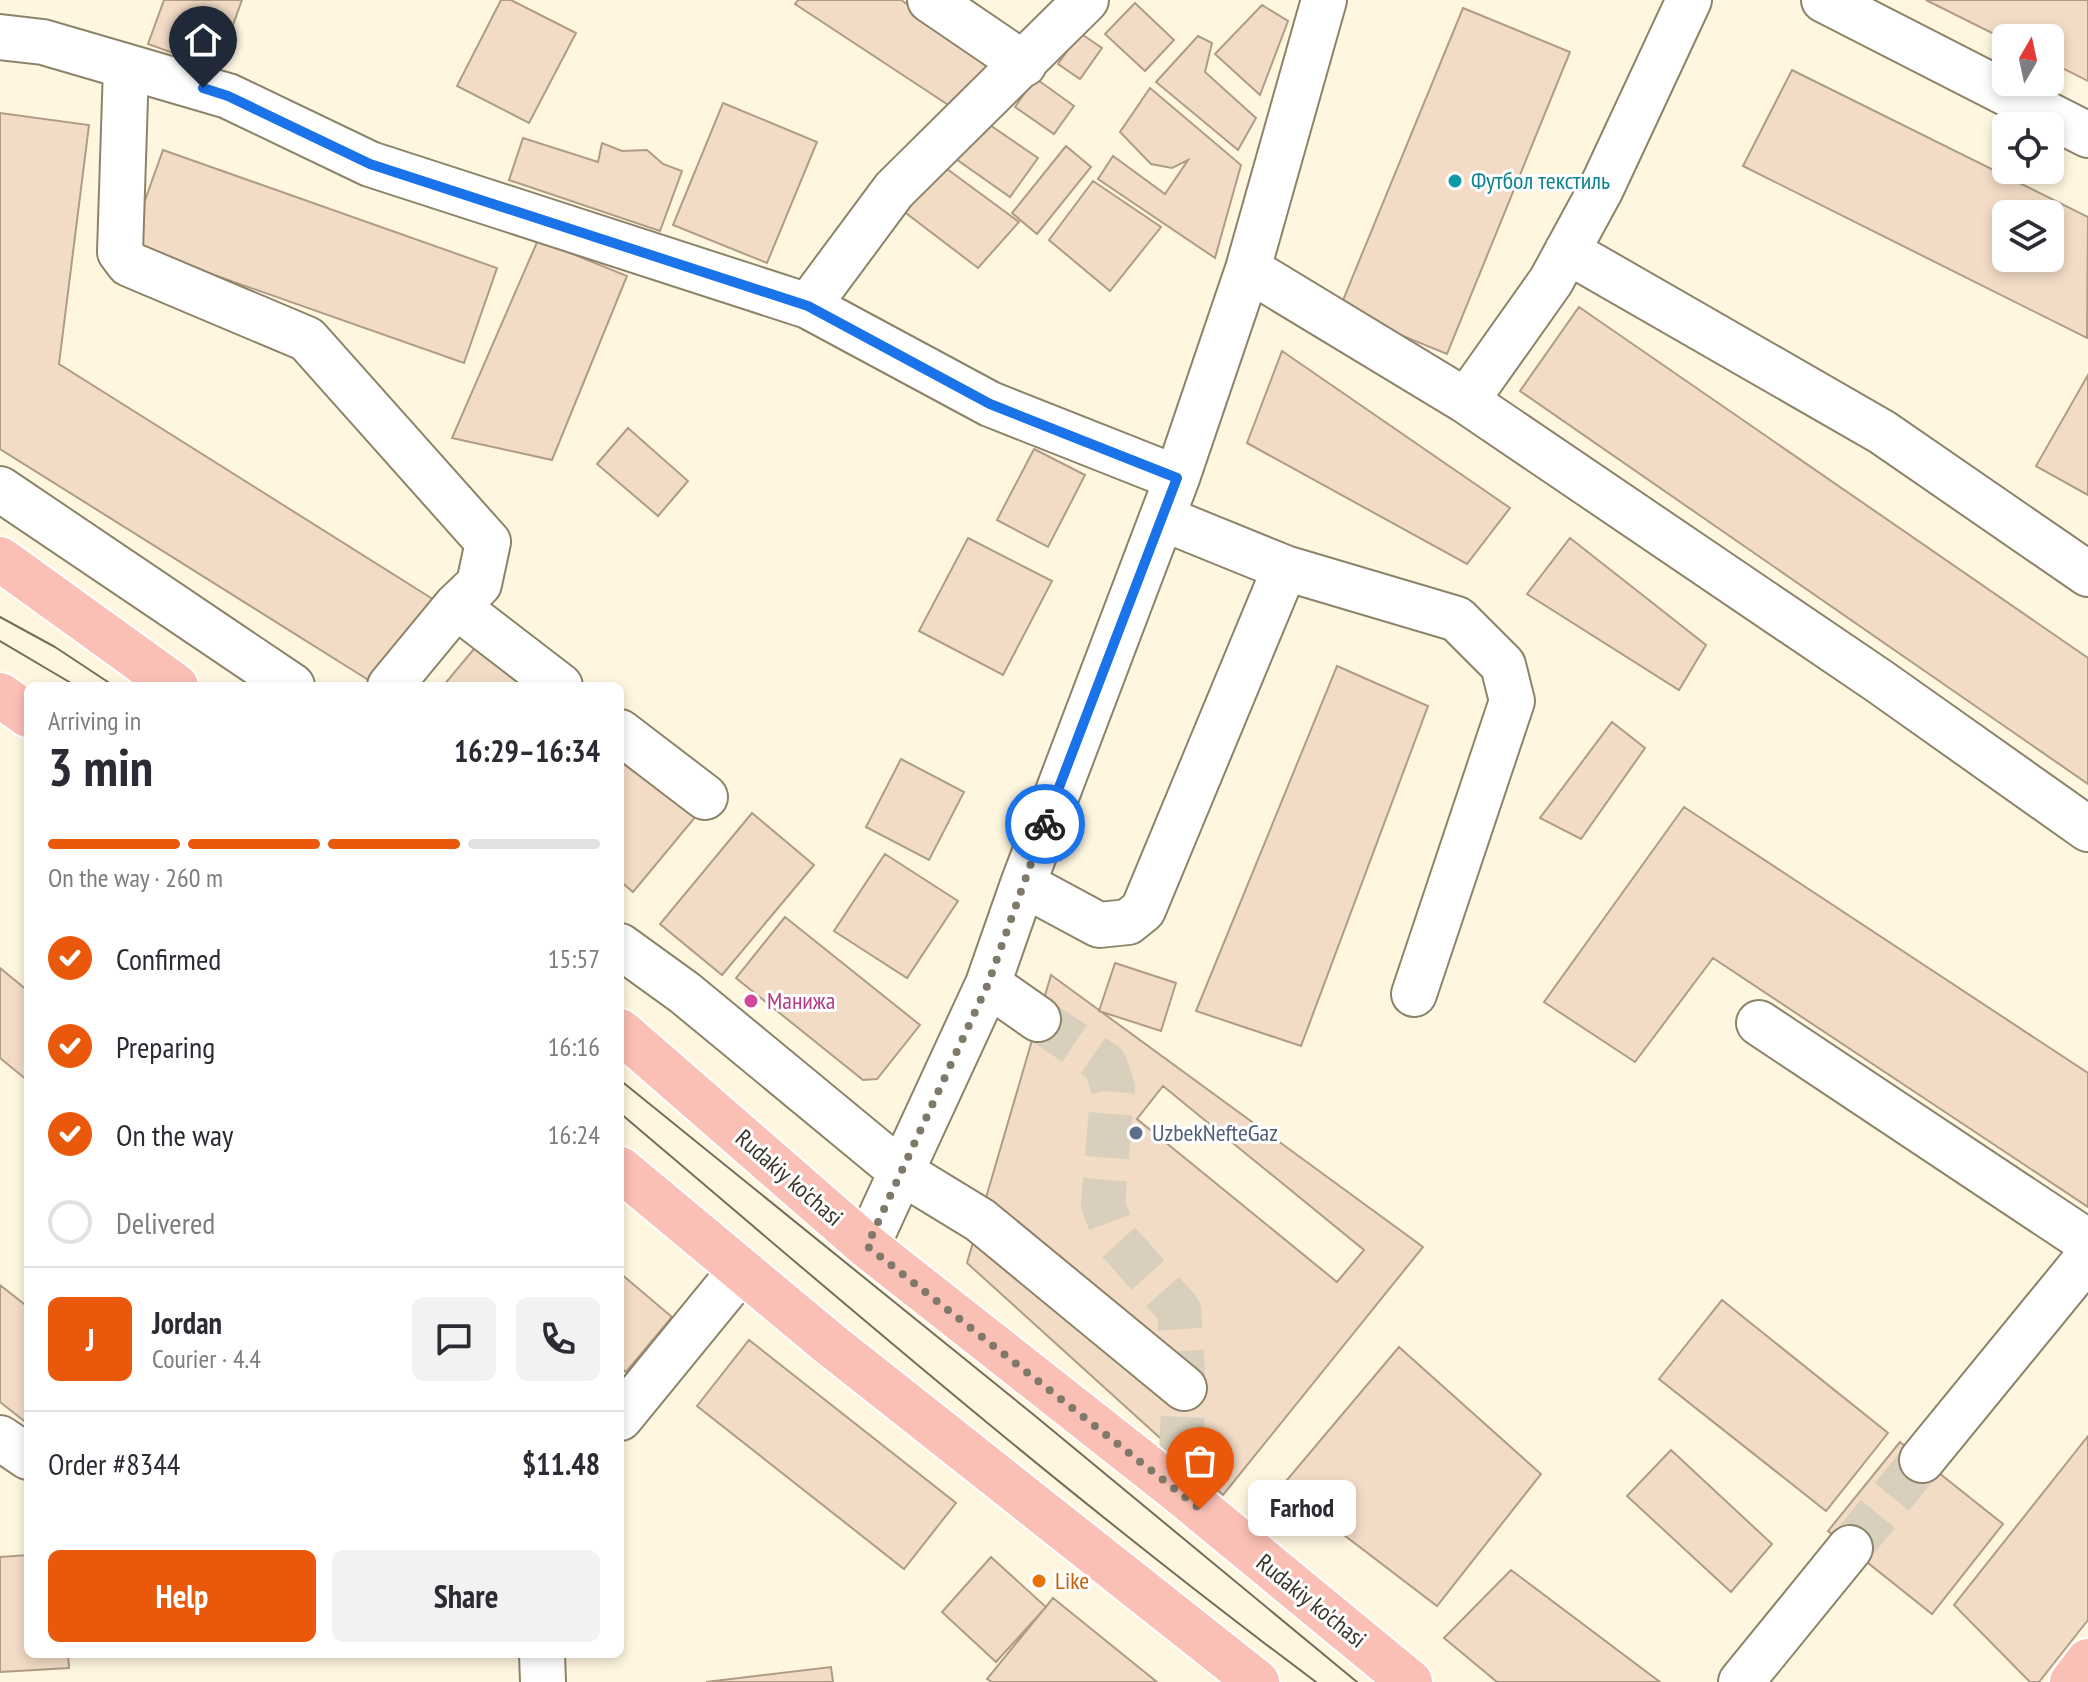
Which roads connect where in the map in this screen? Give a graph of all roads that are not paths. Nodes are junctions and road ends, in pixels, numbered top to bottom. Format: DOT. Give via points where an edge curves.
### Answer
graph roads {
  1 [pos="930,0"];
  2 [pos="1086,0"];
  3 [pos="1324,0"];
  4 [pos="1689,0"];
  5 [pos="1824,0"];
  6 [pos="0,37"];
  7 [pos="1024,64"];
  8 [pos="126,67"];
  9 [pos="2088,135"];
  10 [pos="1567,251"];
  11 [pos="1248,269"];
  12 [pos="808,306"];
  13 [pos="1466,401"];
  14 [pos="1177,478"];
  15 [pos="0,489"];
  16 [pos="1162,518"];
  17 [pos="0,559"];
  18 [pos="1285,568"];
  19 [pos="2088,574"];
  20 [pos="456,606"];
  21 [pos="170,682"];
  22 [pos="286,682"];
  23 [pos="393,682"];
  24 [pos="555,682"];
  25 [pos="0,695"];
  26 [pos="24,712"];
  27 [pos="624,735"];
  28 [pos="705,797"];
  29 [pos="2088,829"];
  30 [pos="1023,884"];
  31 [pos="624,949"];
  32 [pos="988,984"];
  33 [pos="1414,994"];
  34 [pos="1038,1019"];
  35 [pos="1759,1023"];
  36 [pos="624,1034"];
  37 [pos="624,1172"];
  38 [pos="903,1173"];
  39 [pos="2088,1242"];
  40 [pos="867,1246"];
  41 [pos="2088,1257"];
  42 [pos="741,1270"];
  43 [pos="1184,1388"];
  44 [pos="624,1413"];
  45 [pos="0,1438"];
  46 [pos="24,1454"];
  47 [pos="1922,1460"];
  48 [pos="1850,1548"];
  49 [pos="542,1658"];
  50 [pos="2088,1661"];
  51 [pos="1253,1681"];
  52 [pos="543,1682"];
  53 [pos="1410,1682"];
  54 [pos="1741,1682"];
  55 [pos="2072,1682"];
  1 -- 7 [label="street"];
  2 -- 7 [label="street"];
  3 -- 11 [label="street"];
  4 -- 10 [label="street"];
  5 -- 9 [label="street"];
  6 -- 8 [label="street" via="43,42"];
  7 -- 12 [label="street" via="894,190"];
  8 -- 12 [label="street" via="228,96 370,164"];
  8 -- 20 [label="street" via="120,252 129,264 307,339 488,542 479,584"];
  10 -- 13 [label="street"];
  10 -- 19 [label="street" via="1882,432"];
  11 -- 13 [label="street"];
  11 -- 14 [label="street"];
  12 -- 14 [label="street" via="990,404"];
  13 -- 29 [label="street"];
  14 -- 16 [label="street"];
  15 -- 22 [label="street"];
  16 -- 18 [label="street"];
  16 -- 30 [label="street"];
  17 -- 21 [label="main road"];
  18 -- 30 [label="street" via="1143,910 1128,922 1099,925"];
  18 -- 33 [label="street" via="1457,619 1503,665 1512,701"];
  20 -- 23 [label="street"];
  20 -- 24 [label="street"];
  25 -- 26 [label="main road"];
  27 -- 28 [label="street"];
  30 -- 32 [label="street"];
  31 -- 38 [label="street"];
  32 -- 34 [label="street"];
  32 -- 38 [label="street"];
  35 -- 39 [label="street"];
  36 -- 40 [label="main road, Rudakiy ko'chasi"];
  37 -- 42 [label="main road"];
  38 -- 40 [label="street"];
  38 -- 43 [label="street" via="980,1220"];
  40 -- 53 [label="main road, Rudakiy ko'chasi" via="1179,1473"];
  41 -- 47 [label="street"];
  42 -- 44 [label="street"];
  42 -- 51 [label="main road"];
  45 -- 46 [label="street"];
  48 -- 54 [label="street"];
  49 -- 52 [label="street"];
  50 -- 55 [label="main road"];
}
